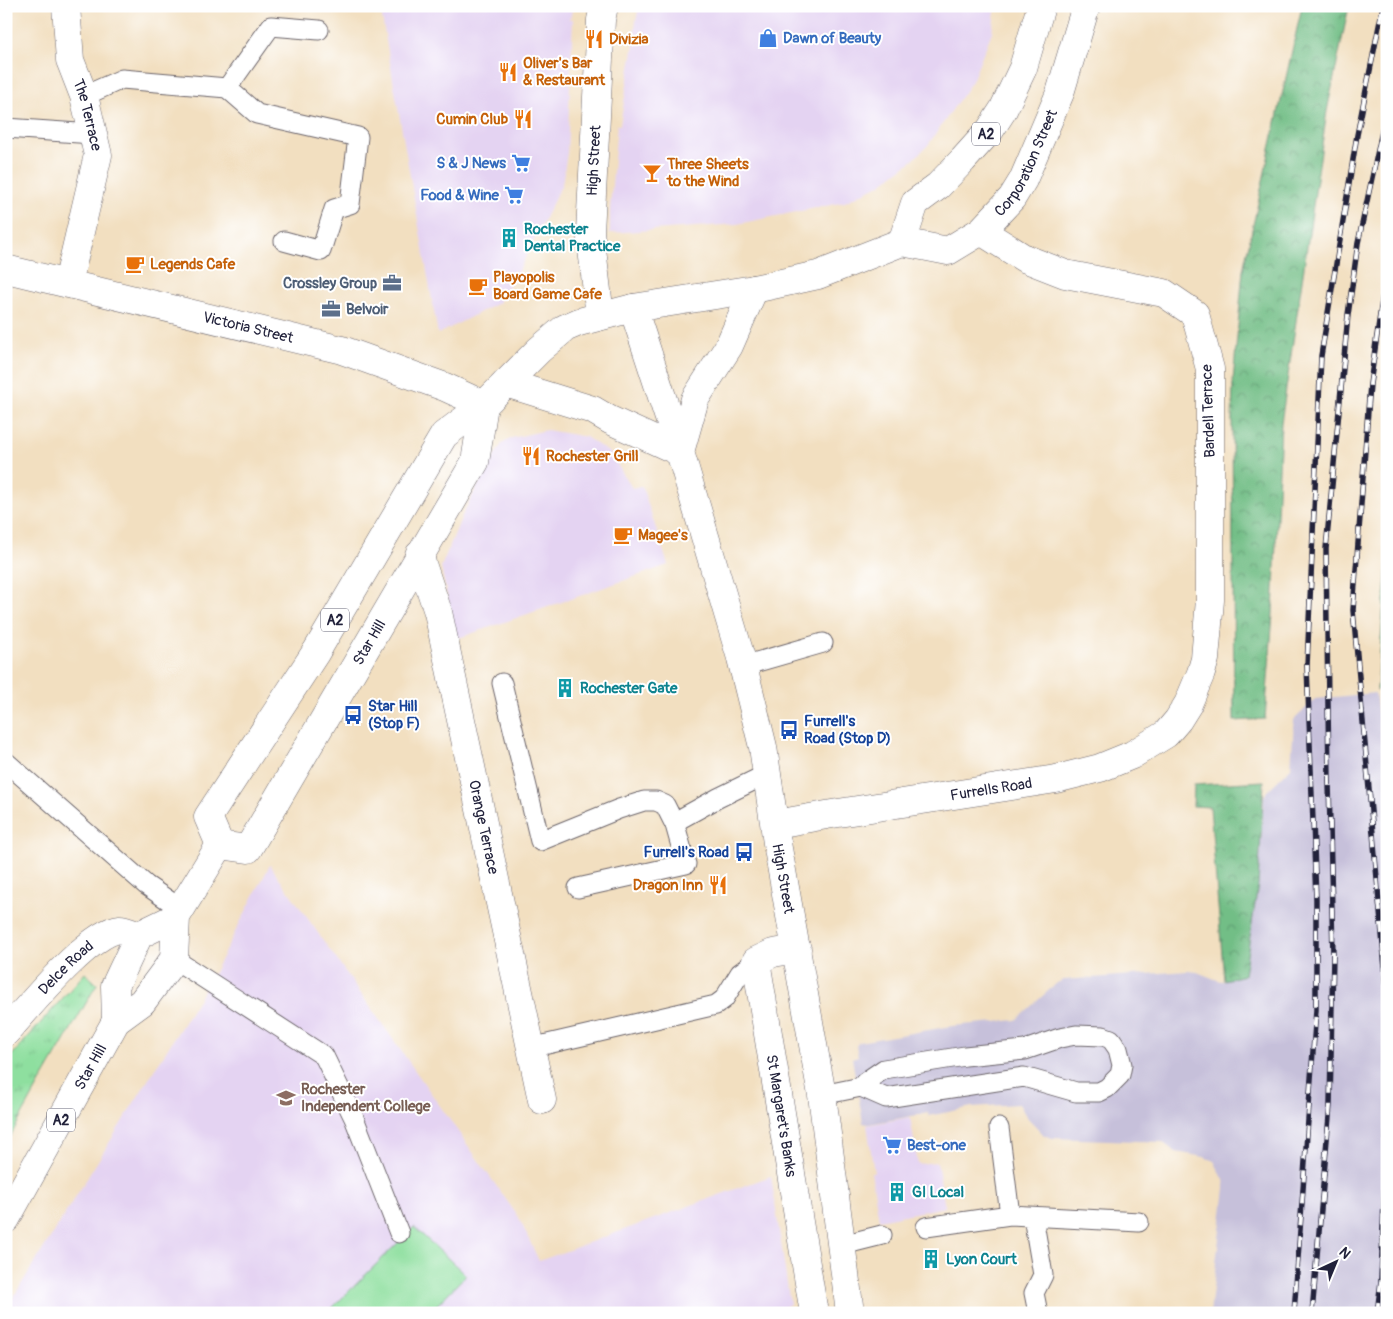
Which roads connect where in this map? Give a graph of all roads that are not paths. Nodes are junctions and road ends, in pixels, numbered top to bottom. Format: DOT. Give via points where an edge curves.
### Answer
graph roads {
  1 [pos="66,6"];
  2 [pos="604,6"];
  3 [pos="1041,6"];
  4 [pos="1086,6"];
  5 [pos="320,30"];
  6 [pos="227,88"];
  7 [pos="84,96"];
  8 [pos="6,128"];
  9 [pos="93,134"];
  10 [pos="981,231"];
  11 [pos="284,241"];
  12 [pos="902,242"];
  13 [pos="6,269"];
  14 [pos="68,283"];
  15 [pos="754,289"];
  16 [pos="633,308"];
  17 [pos="600,316"];
  18 [pos="506,383"];
  19 [pos="484,405"];
  20 [pos="680,452"];
  21 [pos="419,555"];
  22 [pos="823,643"];
  23 [pos="743,666"];
  24 [pos="502,683"];
  25 [pos="1185,709"];
  26 [pos="6,762"];
  27 [pos="767,774"];
  28 [pos="776,824"];
  29 [pos="675,825"];
  30 [pos="220,845"];
  31 [pos="578,888"];
  32 [pos="179,913"];
  33 [pos="138,935"];
  34 [pos="797,949"];
  35 [pos="174,959"];
  36 [pos="756,961"];
  37 [pos="116,1020"];
  38 [pos="6,1032"];
  39 [pos="539,1046"];
  40 [pos="861,1087"];
  41 [pos="822,1095"];
  42 [pos="542,1100"];
  43 [pos="999,1128"];
  44 [pos="1010,1215"];
  45 [pos="1034,1217"];
  46 [pos="6,1219"];
  47 [pos="1139,1222"];
  48 [pos="926,1227"];
  49 [pos="399,1233"];
  50 [pos="882,1235"];
  51 [pos="842,1245"];
  52 [pos="814,1313"];
  53 [pos="850,1313"];
  54 [pos="1038,1313"];
  1 -- 7 [label="street, The Terrace" via="70,60"];
  2 -- 17 [label="street, High Street" via="590,232"];
  3 -- 12 [label="street, A2" via="1023,68 1003,110 963,160 938,186 915,203"];
  4 -- 10 [label="street, Corporation Street" via="1060,93 1023,180 1012,198"];
  5 -- 6 [label="lane" via="270,26"];
  6 -- 7 [label="lane" via="122,79"];
  6 -- 11 [label="lane" via="256,114 358,137 350,204 334,209 321,251"];
  7 -- 9 [label="street, The Terrace"];
  8 -- 9 [label="lane"];
  9 -- 14 [label="street, The Terrace" via="98,155"];
  10 -- 12 [label="street, Corporation Street" via="948,251"];
  10 -- 25 [label="street, Bardell Terrace" via="1024,258 1064,274 1164,293 1194,314 1210,369 1210,600 1205,659"];
  12 -- 15 [label="street, A2" via="818,275"];
  13 -- 14 [label="street, Victoria Street"];
  14 -- 19 [label="street, Victoria Street" via="342,350 445,387"];
  15 -- 16 [label="street, A2"];
  15 -- 20 [label="street" via="729,346 695,399"];
  16 -- 17 [label="street, A2"];
  16 -- 20 [label="street, High Street"];
  17 -- 18 [label="street, A2" via="565,328"];
  18 -- 19 [label="street, A2"];
  18 -- 20 [label="street" via="593,410"];
  19 -- 21 [label="street, Star Hill / A2" via="475,462"];
  19 -- 30 [label="street, A2" via="444,435 316,652 208,817"];
  20 -- 23 [label="street, High Street"];
  21 -- 30 [label="street, Star Hill / A2" via="248,849"];
  21 -- 42 [label="street, Orange Terrace" via="438,612"];
  22 -- 23 [label="lane"];
  23 -- 27 [label="street, High Street" via="764,747"];
  24 -- 29 [label="lane" via="540,841 644,801 656,801 665,806"];
  25 -- 28 [label="street, Furrells Road" via="1166,734 1140,751 1078,774"];
  26 -- 32 [label="lane"];
  27 -- 28 [label="street, High Street"];
  27 -- 29 [label="lane" via="680,819"];
  28 -- 34 [label="street, High Street"];
  29 -- 31 [label="lane" via="686,864"];
  30 -- 32 [label="street"];
  32 -- 33 [label="street"];
  32 -- 35 [label="street"];
  33 -- 37 [label="street" via="115,986"];
  33 -- 38 [label="street, Delce Road" via="120,930 90,944"];
  34 -- 36 [label="street" via="773,953"];
  34 -- 41 [label="street, High Street"];
  35 -- 37 [label="street, Star Hill / A2" via="142,1002"];
  35 -- 49 [label="lane" via="324,1056 354,1118"];
  36 -- 39 [label="lane" via="740,973 724,999 716,1005"];
  36 -- 52 [label="street, St Margaret's Banks"];
  37 -- 46 [label="street, Star Hill / A2"];
  40 -- 40 [label="lane" via="884,1069 1025,1050 1076,1035 1111,1039 1118,1049 1122,1065 1120,1075 1108,1088 1099,1092 1076,1092 1024,1077 886,1098"];
  40 -- 41 [label="lane"];
  41 -- 51 [label="street, High Street"];
  43 -- 44 [label="lane"];
  44 -- 45 [label="lane"];
  44 -- 48 [label="lane"];
  45 -- 47 [label="lane"];
  45 -- 54 [label="lane" via="1043,1275 1034,1293"];
  50 -- 51 [label="lane"];
  51 -- 53 [label="street, High Street"];
}
